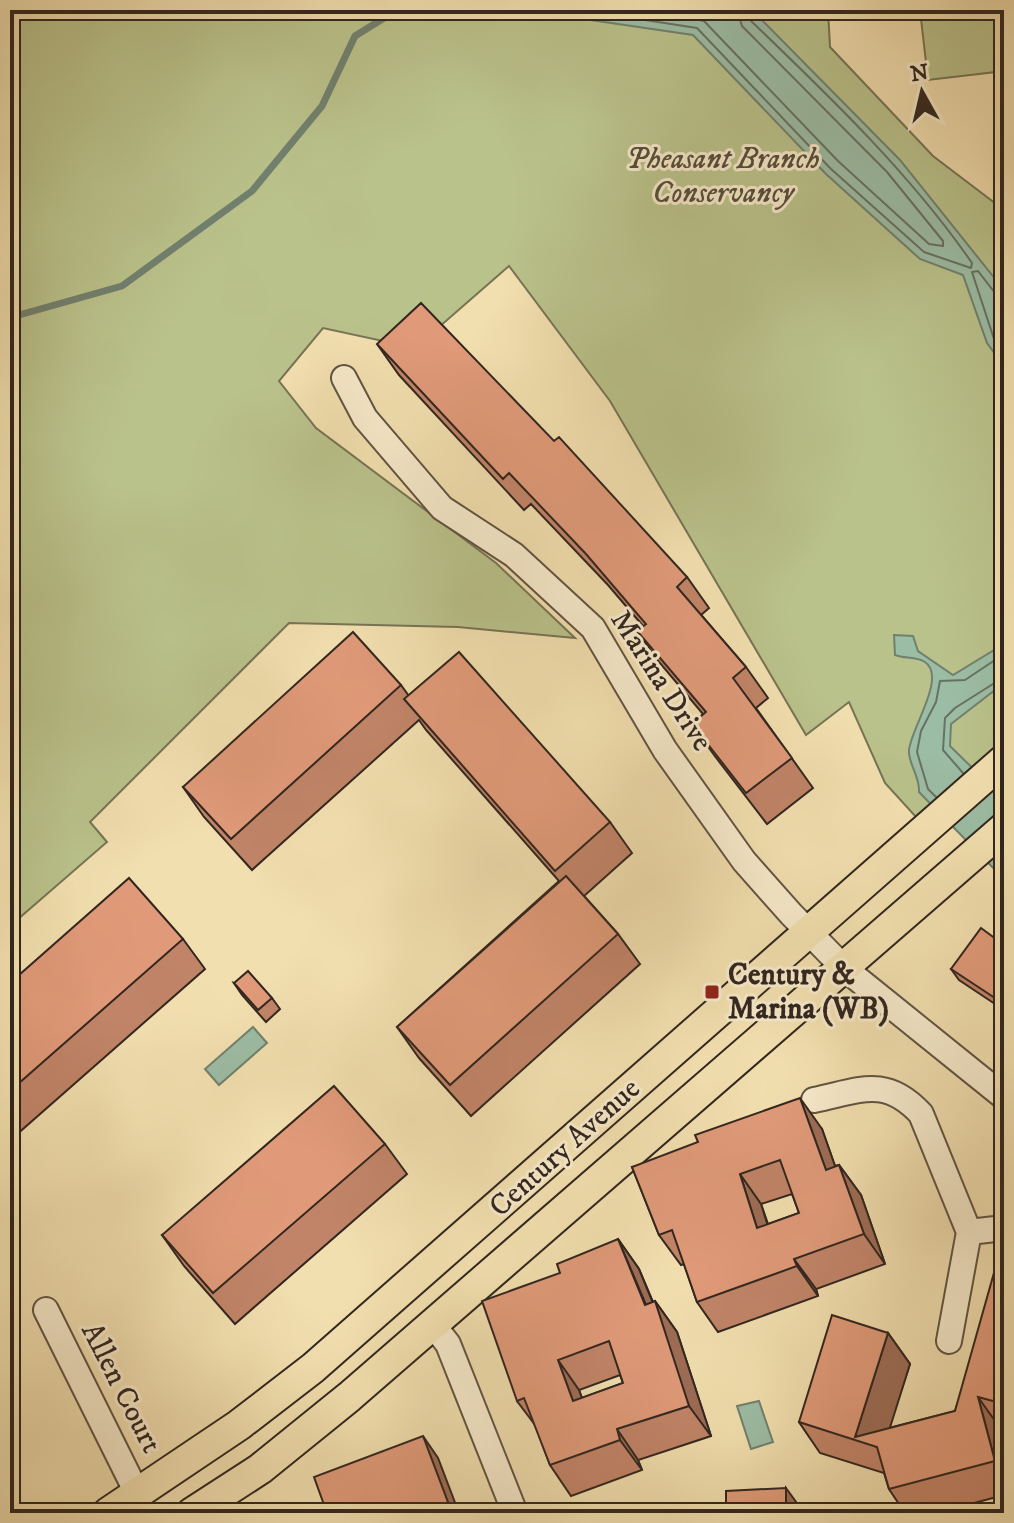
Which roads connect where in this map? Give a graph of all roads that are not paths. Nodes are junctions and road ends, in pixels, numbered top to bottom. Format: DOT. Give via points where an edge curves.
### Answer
graph roads {
  1 [pos="344,378"];
  2 [pos="1004,760"];
  3 [pos="1004,828"];
  4 [pos="809,932"];
  5 [pos="844,968"];
  6 [pos="1004,1097"];
  7 [pos="814,1100"];
  8 [pos="1004,1228"];
  9 [pos="969,1232"];
  10 [pos="46,1310"];
  11 [pos="433,1325"];
  12 [pos="949,1341"];
  13 [pos="260,1469"];
  14 [pos="142,1507"];
  15 [pos="108,1513"];
  16 [pos="192,1513"];
  17 [pos="229,1513"];
  18 [pos="515,1513"];
  1 -- 4 [label="street, Marina Drive" via="365,418 442,508 514,555 593,628 683,775 744,861"];
  2 -- 4 [label="main road, Century Avenue"];
  3 -- 5 [label="main road, Century Avenue"];
  4 -- 5 [label="street, Marina Drive"];
  4 -- 14 [label="main road, Century Avenue" via="313,1368"];
  5 -- 6 [label="street, Marina Drive"];
  5 -- 11 [label="main road, Century Avenue"];
  7 -- 9 [label="street" via="878,1087 908,1100 921,1114"];
  8 -- 9 [label="street"];
  9 -- 12 [label="street"];
  10 -- 14 [label="street, Allen Court"];
  11 -- 13 [label="main road, Century Avenue"];
  11 -- 18 [label="street" via="448,1344"];
  13 -- 16 [label="main road, Century Avenue"];
  13 -- 17 [label="main road"];
  14 -- 15 [label="main road, Century Avenue"];
}
